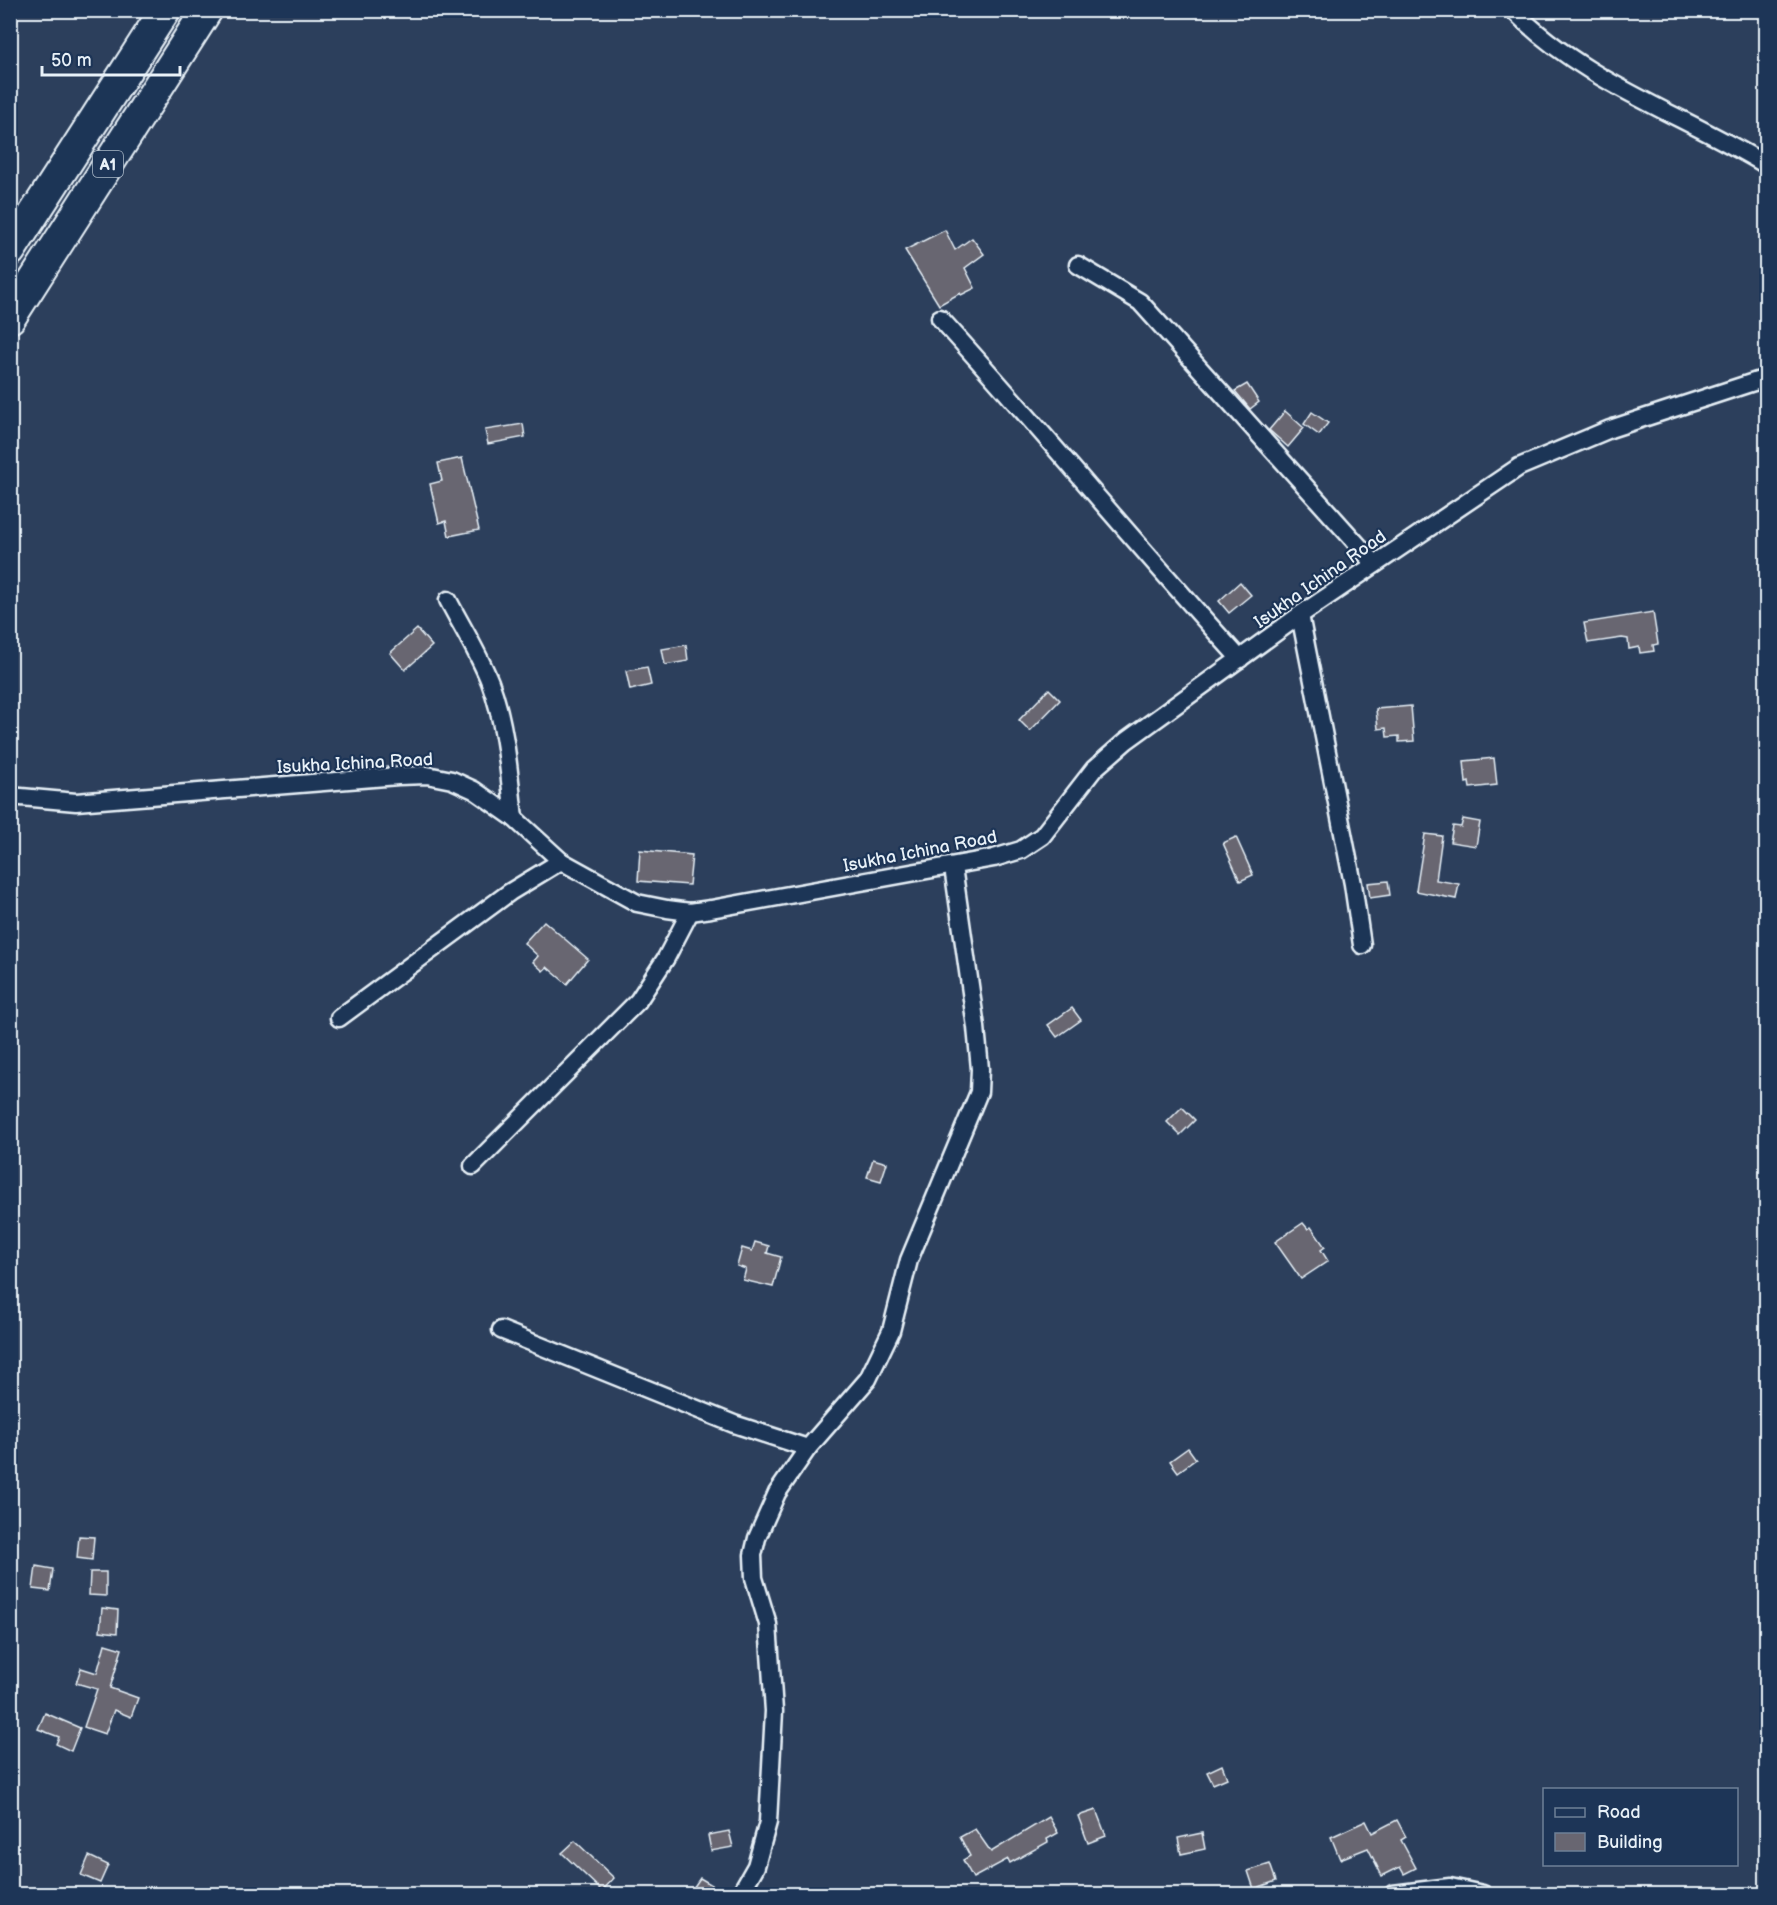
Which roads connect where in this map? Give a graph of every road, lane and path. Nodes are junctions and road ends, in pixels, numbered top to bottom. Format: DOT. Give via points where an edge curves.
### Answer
graph roads {
  1 [pos="165,10"];
  2 [pos="207,10"];
  3 [pos="1513,10"];
  4 [pos="1767,165"];
  5 [pos="10,251"];
  6 [pos="1078,265"];
  7 [pos="10,318"];
  8 [pos="940,318"];
  9 [pos="1767,378"];
  10 [pos="1375,564"];
  11 [pos="448,600"];
  12 [pos="1300,615"];
  13 [pos="1240,658"];
  14 [pos="10,796"];
  15 [pos="514,818"];
  16 [pos="561,861"];
  17 [pos="953,867"];
  18 [pos="690,912"];
  19 [pos="1362,945"];
  20 [pos="339,1018"];
  21 [pos="472,1166"];
  22 [pos="501,1330"];
  23 [pos="808,1448"];
  24 [pos="741,1894"];
  25 [pos="1393,1894"];
  26 [pos="1483,1894"];
  1 -- 5 [label="highway, A1"];
  2 -- 7 [label="highway, A1"];
  3 -- 4 [label="street" via="1540,38 1599,76"];
  6 -- 10 [label="street" via="1140,302"];
  8 -- 13 [label="street"];
  9 -- 10 [label="street, Isukha Ichina Road" via="1610,429 1519,467"];
  10 -- 12 [label="street, Isukha Ichina Road"];
  11 -- 15 [label="street" via="495,697 508,758"];
  12 -- 13 [label="street, Isukha Ichina Road"];
  12 -- 19 [label="street"];
  13 -- 17 [label="street, Isukha Ichina Road" via="1094,769 1042,836 1021,850"];
  14 -- 15 [label="street, Isukha Ichina Road" via="76,802 427,775 474,790"];
  15 -- 16 [label="street, Isukha Ichina Road"];
  16 -- 18 [label="street, Isukha Ichina Road" via="637,903"];
  16 -- 20 [label="street" via="510,892"];
  17 -- 18 [label="street, Isukha Ichina Road"];
  17 -- 23 [label="street" via="976,1027 979,1092 909,1260 891,1331 868,1379"];
  18 -- 21 [label="street" via="638,1001"];
  22 -- 23 [label="street" via="734,1424"];
  23 -- 24 [label="street" via="777,1493 753,1555 754,1578 768,1624 774,1711 768,1822 756,1866"];
  25 -- 26 [label="street" via="1450,1887"];
}
